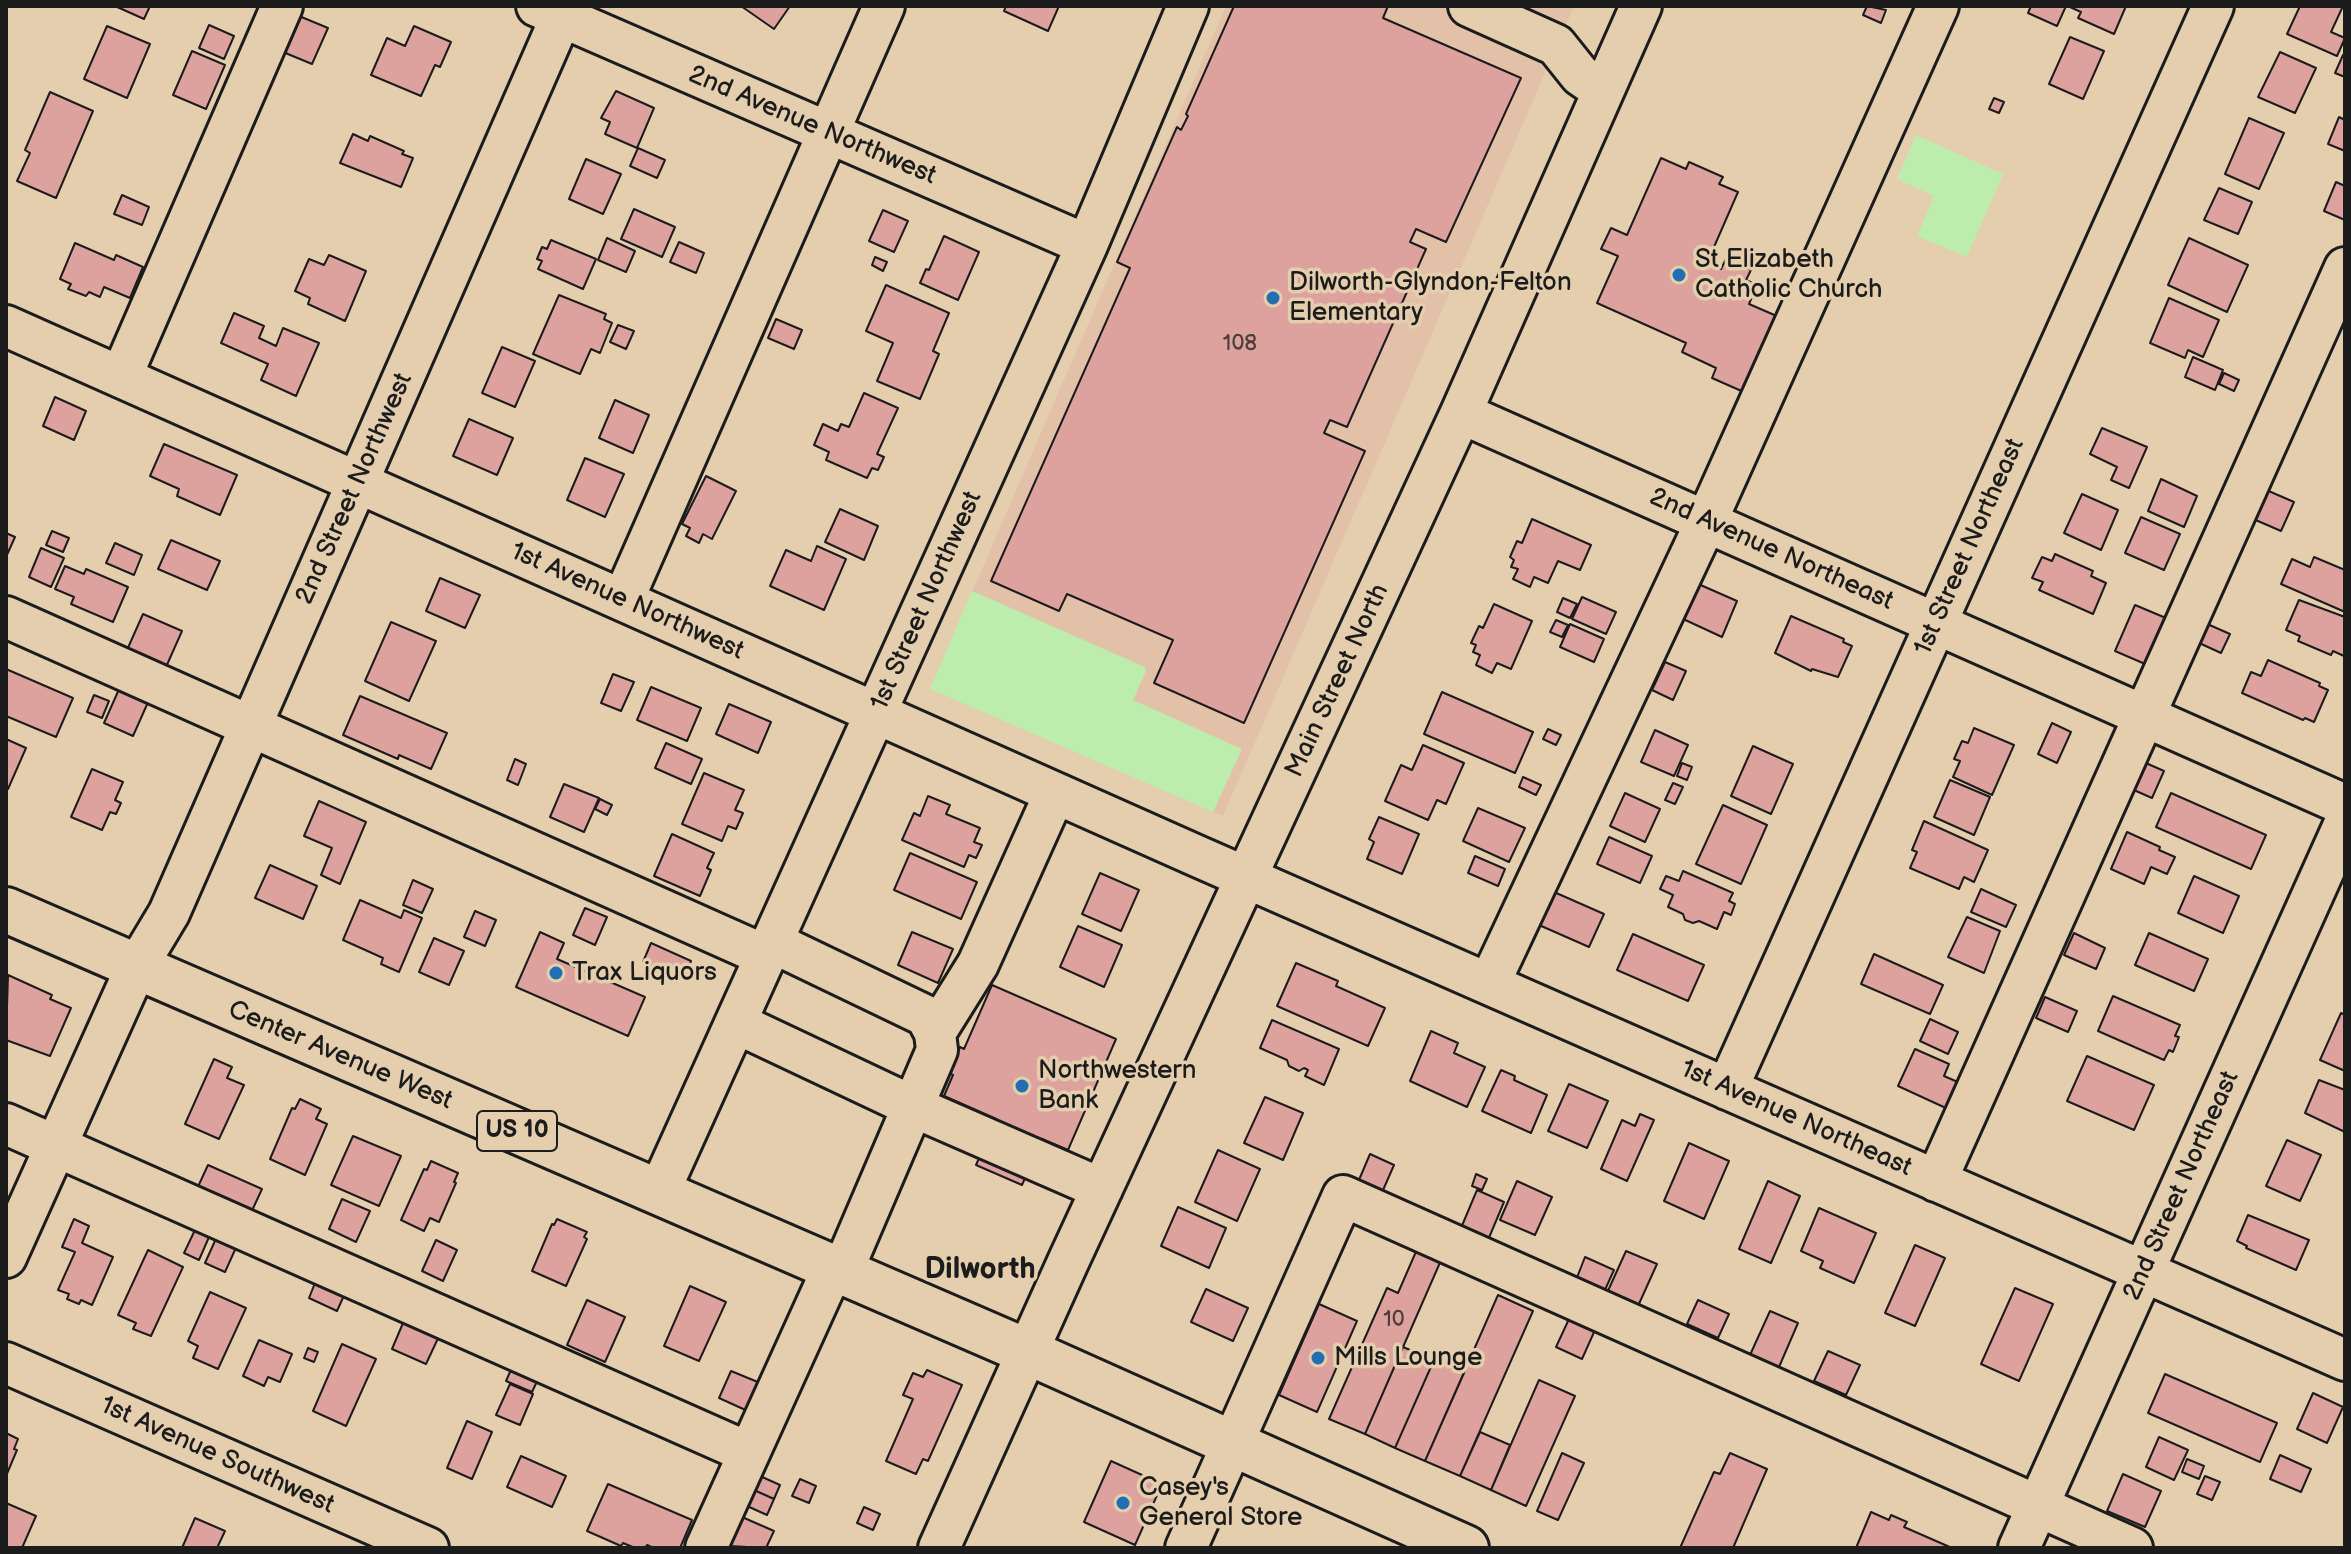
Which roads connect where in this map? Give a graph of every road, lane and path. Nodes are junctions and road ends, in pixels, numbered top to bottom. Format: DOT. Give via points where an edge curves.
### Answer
graph roads {
  1 [pos="282,6"];
  2 [pos="884,6"];
  3 [pos="1188,6"];
  4 [pos="1469,6"];
  5 [pos="1641,6"];
  6 [pos="1938,6"];
  7 [pos="2213,6"];
  8 [pos="555,10"];
  9 [pos="1603,91"];
  10 [pos="828,132"];
  11 [pos="1087,245"];
  12 [pos="2345,268"];
  13 [pos="6,326"];
  14 [pos="121,377"];
  15 [pos="1461,413"];
  16 [pos="358,482"];
  17 [pos="1706,522"];
  18 [pos="623,600"];
  19 [pos="6,617"];
  20 [pos="1936,623"];
  21 [pos="876,713"];
  22 [pos="2146,716"];
  23 [pos="250,726"];
  24 [pos="1055,793"];
  25 [pos="2345,805"];
  26 [pos="2345,823"];
  27 [pos="1247,878"];
  28 [pos="6,910"];
  29 [pos="769,949"];
  30 [pos="136,968"];
  31 [pos="1489,984"];
  32 [pos="736,1023"];
  33 [pos="935,1033"];
  34 [pos="1727,1089"];
  35 [pos="914,1107"];
  36 [pos="6,1124"];
  37 [pos="56,1146"];
  38 [pos="1936,1181"];
  39 [pos="1102,1189"];
  40 [pos="659,1192"];
  41 [pos="6,1257"];
  42 [pos="837,1270"];
  43 [pos="2143,1272"];
  44 [pos="1028,1352"];
  45 [pos="2345,1360"];
  46 [pos="6,1363"];
  47 [pos="1233,1446"];
  48 [pos="749,1453"];
  49 [pos="2039,1505"];
  50 [pos="428,1548"];
  51 [pos="706,1548"];
  52 [pos="939,1548"];
  53 [pos="1186,1548"];
  54 [pos="1466,1548"];
  55 [pos="2019,1548"];
  56 [pos="2132,1548"];
  1 -- 14 [label="street"];
  2 -- 10 [label="street"];
  3 -- 11 [label="street, 1st Street Northwest"];
  4 -- 9 [label="street" via="1556,45 1580,75"];
  5 -- 9 [label="street, Main Street North"];
  6 -- 17 [label="street"];
  7 -- 20 [label="street, 1st Street Northeast"];
  8 -- 10 [label="street, 2nd Avenue Northwest"];
  8 -- 16 [label="street, 2nd Street Northwest"];
  9 -- 15 [label="street, Main Street North"];
  10 -- 11 [label="street, 2nd Avenue Northwest"];
  10 -- 18 [label="street"];
  11 -- 21 [label="street, 1st Street Northwest"];
  12 -- 22 [label="street"];
  13 -- 14 [label="street, 1st Avenue Northwest"];
  14 -- 16 [label="street, 1st Avenue Northwest"];
  15 -- 17 [label="street, 2nd Avenue Northeast"];
  15 -- 27 [label="street, Main Street North"];
  16 -- 18 [label="street, 1st Avenue Northwest"];
  16 -- 23 [label="street, 2nd Street Northwest"];
  17 -- 20 [label="street, 2nd Avenue Northeast"];
  17 -- 31 [label="street"];
  18 -- 21 [label="street, 1st Avenue Northwest"];
  19 -- 23 [label="street"];
  20 -- 22 [label="street, 2nd Avenue Northeast"];
  20 -- 34 [label="street, 1st Street Northeast"];
  21 -- 24 [label="street, 1st Avenue Northwest"];
  21 -- 29 [label="street, 1st Street Northwest"];
  22 -- 25 [label="street, 2nd Avenue Northeast"];
  22 -- 38 [label="street"];
  23 -- 29 [label="street"];
  23 -- 30 [label="street, 2nd Street Northwest" via="169,913"];
  24 -- 27 [label="street, 1st Avenue Northwest"];
  24 -- 33 [label="street" via="978,964"];
  26 -- 43 [label="street, 2nd Street Northeast"];
  27 -- 31 [label="street, 1st Avenue Northeast"];
  27 -- 39 [label="street, Main Street North"];
  28 -- 30 [label="main road, Center Avenue West / US 10"];
  29 -- 32 [label="street, 1st Street Northwest"];
  29 -- 33 [label="street" via="926,1016"];
  30 -- 37 [label="street, 2nd Street Northwest"];
  30 -- 40 [label="main road, Center Avenue West / US 10"];
  31 -- 34 [label="street, 1st Avenue Northeast"];
  32 -- 35 [label="street"];
  32 -- 40 [label="street, 1st Street Northwest"];
  33 -- 35 [label="street" via="937,1050"];
  34 -- 38 [label="street, 1st Avenue Northeast"];
  35 -- 39 [label="street"];
  35 -- 42 [label="street"];
  36 -- 37 [label="street"];
  37 -- 41 [label="street, 2nd Street Northwest"];
  37 -- 48 [label="street"];
  38 -- 43 [label="street, 1st Avenue Northeast"];
  39 -- 44 [label="street, Main Street North"];
  40 -- 42 [label="main road, Center Avenue West / US 10"];
  42 -- 44 [label="main road, Center Avenue West / US 10"];
  42 -- 48 [label="street"];
  43 -- 45 [label="street, 1st Avenue Northeast"];
  43 -- 49 [label="street, 2nd Street Northeast"];
  44 -- 47 [label="main road, US 10"];
  44 -- 52 [label="street, Main Street North"];
  46 -- 50 [label="street, 1st Avenue Southwest"];
  47 -- 49 [label="street" via="1343,1196"];
  47 -- 53 [label="street"];
  47 -- 54 [label="main road, US 10"];
  48 -- 51 [label="street"];
  49 -- 55 [label="street, 2nd Street Northeast"];
  49 -- 56 [label="street"];
}
